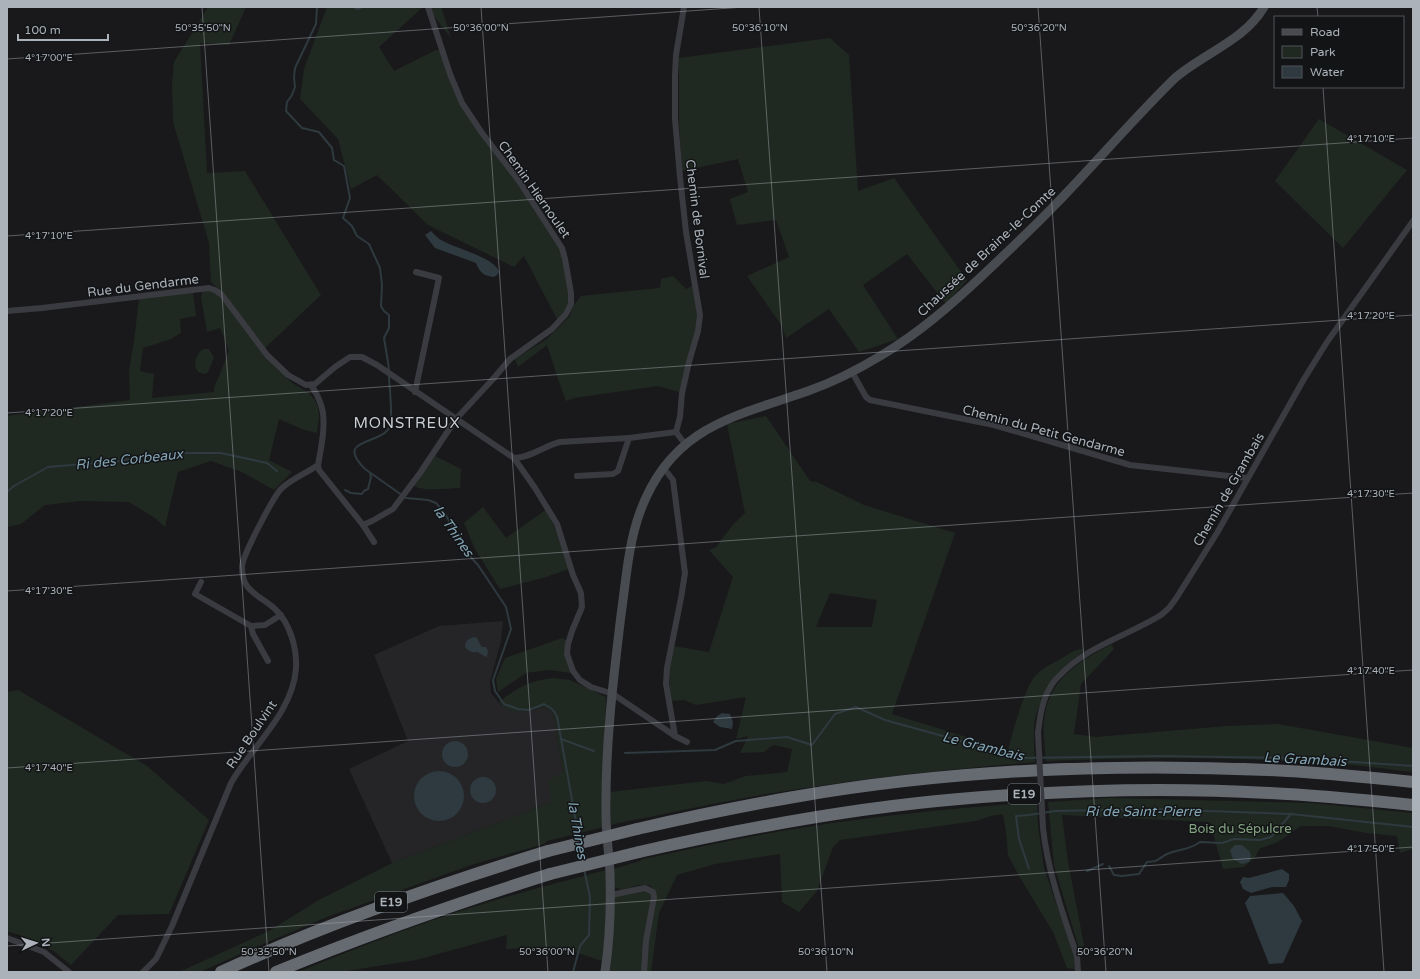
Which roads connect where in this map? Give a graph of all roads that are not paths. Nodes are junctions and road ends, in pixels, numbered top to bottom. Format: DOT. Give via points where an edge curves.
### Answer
graph roads {
  1 [pos="428,7"];
  2 [pos="684,7"];
  3 [pos="1264,7"];
  4 [pos="1413,221"];
  5 [pos="416,272"];
  6 [pos="7,311"];
  7 [pos="852,372"];
  8 [pos="311,385"];
  9 [pos="415,392"];
  10 [pos="456,419"];
  11 [pos="676,432"];
  12 [pos="629,438"];
  13 [pos="685,444"];
  14 [pos="514,458"];
  15 [pos="318,465"];
  16 [pos="663,467"];
  17 [pos="577,476"];
  18 [pos="1247,478"];
  19 [pos="363,525"];
  20 [pos="374,542"];
  21 [pos="201,582"];
  22 [pos="281,615"];
  23 [pos="251,626"];
  24 [pos="268,661"];
  25 [pos="612,694"];
  26 [pos="675,736"];
  27 [pos="687,742"];
  28 [pos="1413,782"];
  29 [pos="1413,805"];
  30 [pos="610,895"];
  31 [pos="7,938"];
  32 [pos="69,972"];
  33 [pos="143,972"];
  34 [pos="221,972"];
  35 [pos="276,972"];
  36 [pos="605,972"];
  37 [pos="644,972"];
  38 [pos="1078,972"];
  1 -- 10 [label="street, Chemin Hiernoulet" via="462,103 515,174 562,248 571,293 571,304 560,322 510,359"];
  2 -- 11 [label="street, Chemin de Bornival" via="674,76 675,119 687,239 700,315"];
  3 -- 7 [label="main road, Chaussée de Braine-le-Comte" via="1255,20 1237,36 1192,64 1175,78 1051,209 949,307 905,341"];
  4 -- 18 [label="street, Chemin de Grambais" via="1323,348"];
  5 -- 9 [label="street" via="439,278"];
  6 -- 8 [label="street, Rue du Gendarme" via="209,288 222,295 267,355 298,381"];
  7 -- 13 [label="main road, Chaussée de Braine-le-Comte" via="726,420 708,428"];
  7 -- 18 [label="street, Chemin du Petit Gendarme" via="870,400 994,425 1130,465"];
  8 -- 9 [label="street" via="350,357 356,356 366,358"];
  8 -- 15 [label="street" via="323,413"];
  9 -- 10 [label="street"];
  10 -- 14 [label="street"];
  10 -- 19 [label="street, Chemin Hiernoulet" via="393,508"];
  11 -- 12 [label="street"];
  11 -- 13 [label="street"];
  12 -- 14 [label="street" via="560,442 549,444 522,458"];
  12 -- 17 [label="street" via="618,471 613,474"];
  13 -- 16 [label="main road, Chaussée de Braine-le-Comte"];
  14 -- 25 [label="street" via="557,524 581,593 582,607 568,644 573,671 580,680 591,687"];
  15 -- 19 [label="street" via="319,470"];
  15 -- 22 [label="street, Rue Boulvint" via="283,487 275,496 242,565 246,586"];
  16 -- 25 [label="main road, Chaussée de Braine-le-Comte" via="647,496 635,530 626,577"];
  16 -- 26 [label="street" via="673,480 685,573 666,684"];
  18 -- 38 [label="street, Chemin de Grambais, bridge" via="1216,533 1168,608 1152,621 1090,651 1064,670 1051,685 1044,700 1038,733 1046,852 1077,956"];
  19 -- 20 [label="street"];
  21 -- 23 [label="street" via="195,594"];
  22 -- 23 [label="street" via="265,624"];
  22 -- 33 [label="street, Rue Boulvint" via="295,651 294,682 289,696 274,723 231,783 169,932 156,959"];
  23 -- 24 [label="street"];
  25 -- 26 [label="street"];
  25 -- 30 [label="main road, Chaussée de Braine-le-Comte" via="606,786"];
  26 -- 27 [label="street"];
  28 -- 34 [label="highway, E19, bridge" via="1269,770 1116,768 955,776 803,796 714,812 548,851 401,898 330,925"];
  29 -- 35 [label="highway, E19, bridge" via="1276,793 1194,790 1108,791 957,799 806,818 720,834 550,874 409,920"];
  30 -- 36 [label="main road, Chaussée de Braine-le-Comte"];
  30 -- 37 [label="street" via="645,888 653,892"];
  31 -- 32 [label="street" via="44,952"];
}
